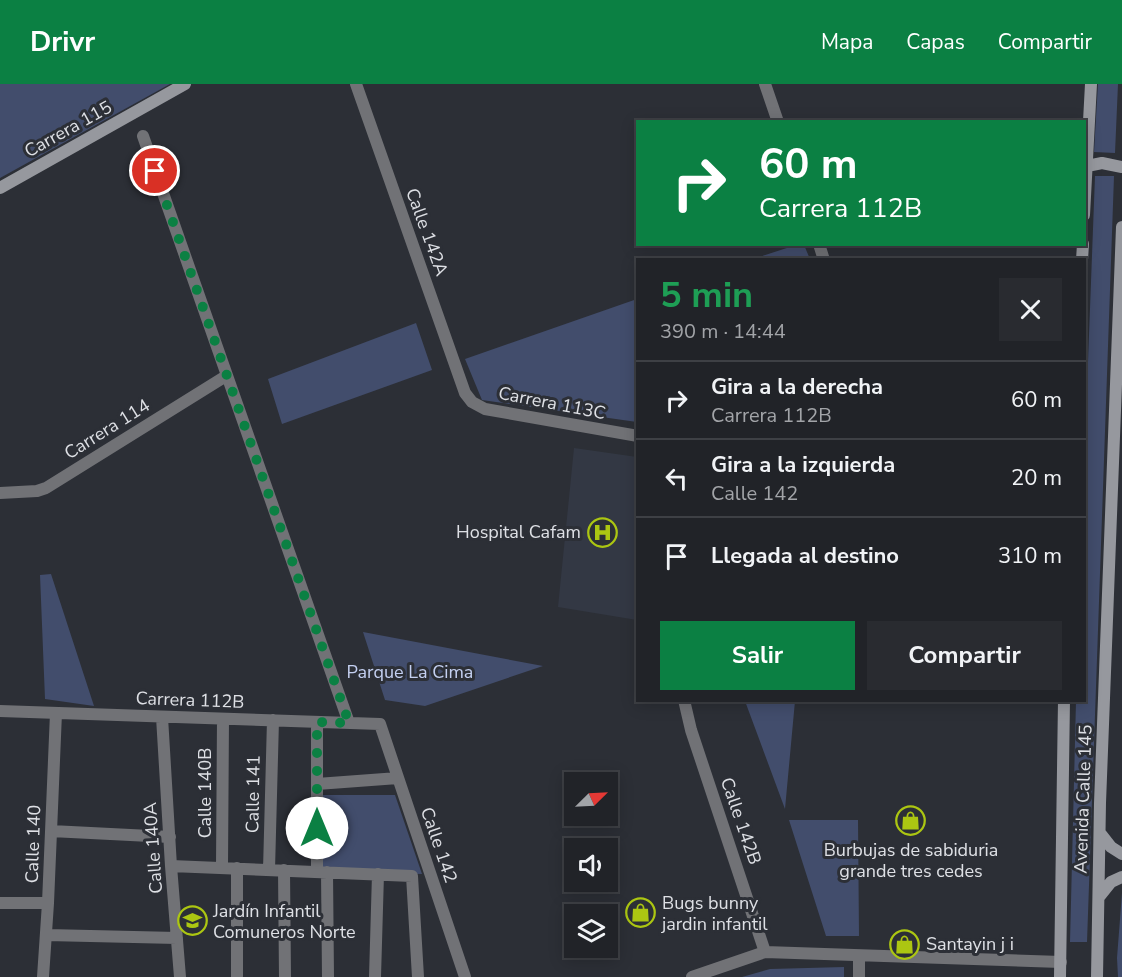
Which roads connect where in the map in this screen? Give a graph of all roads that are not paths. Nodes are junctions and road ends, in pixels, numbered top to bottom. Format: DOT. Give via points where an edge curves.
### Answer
graph roads {
  1 [pos="185,84"];
  2 [pos="356,84"];
  3 [pos="765,84"];
  4 [pos="1091,84"];
  5 [pos="777,120"];
  6 [pos="143,136"];
  7 [pos="1087,166"];
  8 [pos="1122,167"];
  9 [pos="1086,182"];
  10 [pos="0,188"];
  11 [pos="1122,227"];
  12 [pos="226,376"];
  13 [pos="465,393"];
  14 [pos="1119,399"];
  15 [pos="636,436"];
  16 [pos="0,493"];
  17 [pos="684,702"];
  18 [pos="1064,702"];
  19 [pos="0,711"];
  20 [pos="56,713"];
  21 [pos="162,717"];
  22 [pos="223,719"];
  23 [pos="273,720"];
  24 [pos="317,722"];
  25 [pos="349,723"];
  26 [pos="380,724"];
  27 [pos="398,778"];
  28 [pos="317,784"];
  29 [pos="51,831"];
  30 [pos="1100,833"];
  31 [pos="170,837"];
  32 [pos="1122,854"];
  33 [pos="171,866"];
  34 [pos="222,867"];
  35 [pos="237,868"];
  36 [pos="269,870"];
  37 [pos="284,870"];
  38 [pos="322,872"];
  39 [pos="378,874"];
  40 [pos="1122,877"];
  41 [pos="1098,898"];
  42 [pos="0,903"];
  43 [pos="48,903"];
  44 [pos="47,935"];
  45 [pos="177,938"];
  46 [pos="765,952"];
  47 [pos="860,956"];
  48 [pos="1060,962"];
  49 [pos="44,976"];
  50 [pos="237,976"];
  51 [pos="180,977"];
  52 [pos="285,977"];
  53 [pos="328,977"];
  54 [pos="375,977"];
  55 [pos="418,977"];
  56 [pos="465,977"];
  57 [pos="692,977"];
  58 [pos="859,977"];
  59 [pos="1060,977"];
  60 [pos="1097,977"];
  1 -- 10 [label="main road, Carrera 115"];
  2 -- 13 [label="street, Calle 142A"];
  3 -- 5 [label="street"];
  4 -- 7 [label="main road"];
  6 -- 12 [label="street"];
  7 -- 8 [label="main road" via="1102,163"];
  7 -- 9 [label="main road"];
  11 -- 14 [label="main road, Avenida Calle 145"];
  12 -- 16 [label="street, Carrera 114" via="46,488"];
  12 -- 25 [label="street"];
  13 -- 15 [label="street, Carrera 113C" via="485,409"];
  14 -- 30 [label="main road, Avenida Calle 145"];
  17 -- 46 [label="street, Calle 142B"];
  18 -- 48 [label="main road, Avenida Calle 145"];
  19 -- 20 [label="street, Carrera 112B"];
  20 -- 21 [label="street, Carrera 112B"];
  20 -- 29 [label="street, Calle 140"];
  21 -- 22 [label="street, Carrera 112B"];
  21 -- 31 [label="street, Calle 140A"];
  22 -- 23 [label="street, Carrera 112B"];
  22 -- 34 [label="street, Calle 140B"];
  23 -- 24 [label="street, Carrera 112B"];
  23 -- 36 [label="street, Calle 141"];
  24 -- 25 [label="street, Carrera 112B"];
  24 -- 28 [label="street"];
  25 -- 26 [label="street, Carrera 112B"];
  26 -- 27 [label="street, Calle 142"];
  27 -- 28 [label="street"];
  27 -- 56 [label="street, Calle 142"];
  28 -- 38 [label="street"];
  29 -- 31 [label="street"];
  29 -- 43 [label="street, Calle 140"];
  30 -- 32 [label="main road" via="1111,848"];
  30 -- 41 [label="main road, Avenida Calle 145"];
  31 -- 33 [label="street, Calle 140A"];
  33 -- 34 [label="street"];
  33 -- 45 [label="street, Calle 140A"];
  34 -- 35 [label="street"];
  35 -- 36 [label="street"];
  35 -- 50 [label="street"];
  36 -- 37 [label="street"];
  37 -- 38 [label="street"];
  37 -- 52 [label="street"];
  38 -- 39 [label="street"];
  38 -- 53 [label="street"];
  39 -- 54 [label="street"];
  39 -- 55 [label="street" via="412,876"];
  40 -- 41 [label="main road" via="1111,882"];
  41 -- 60 [label="main road, Avenida Calle 145"];
  42 -- 43 [label="street"];
  43 -- 44 [label="street, Calle 140"];
  44 -- 45 [label="street"];
  44 -- 49 [label="street, Calle 140"];
  45 -- 51 [label="street, Calle 140A"];
  46 -- 47 [label="street"];
  46 -- 57 [label="street"];
  47 -- 48 [label="street"];
  47 -- 58 [label="street"];
  48 -- 59 [label="main road, Avenida Calle 145"];
}
